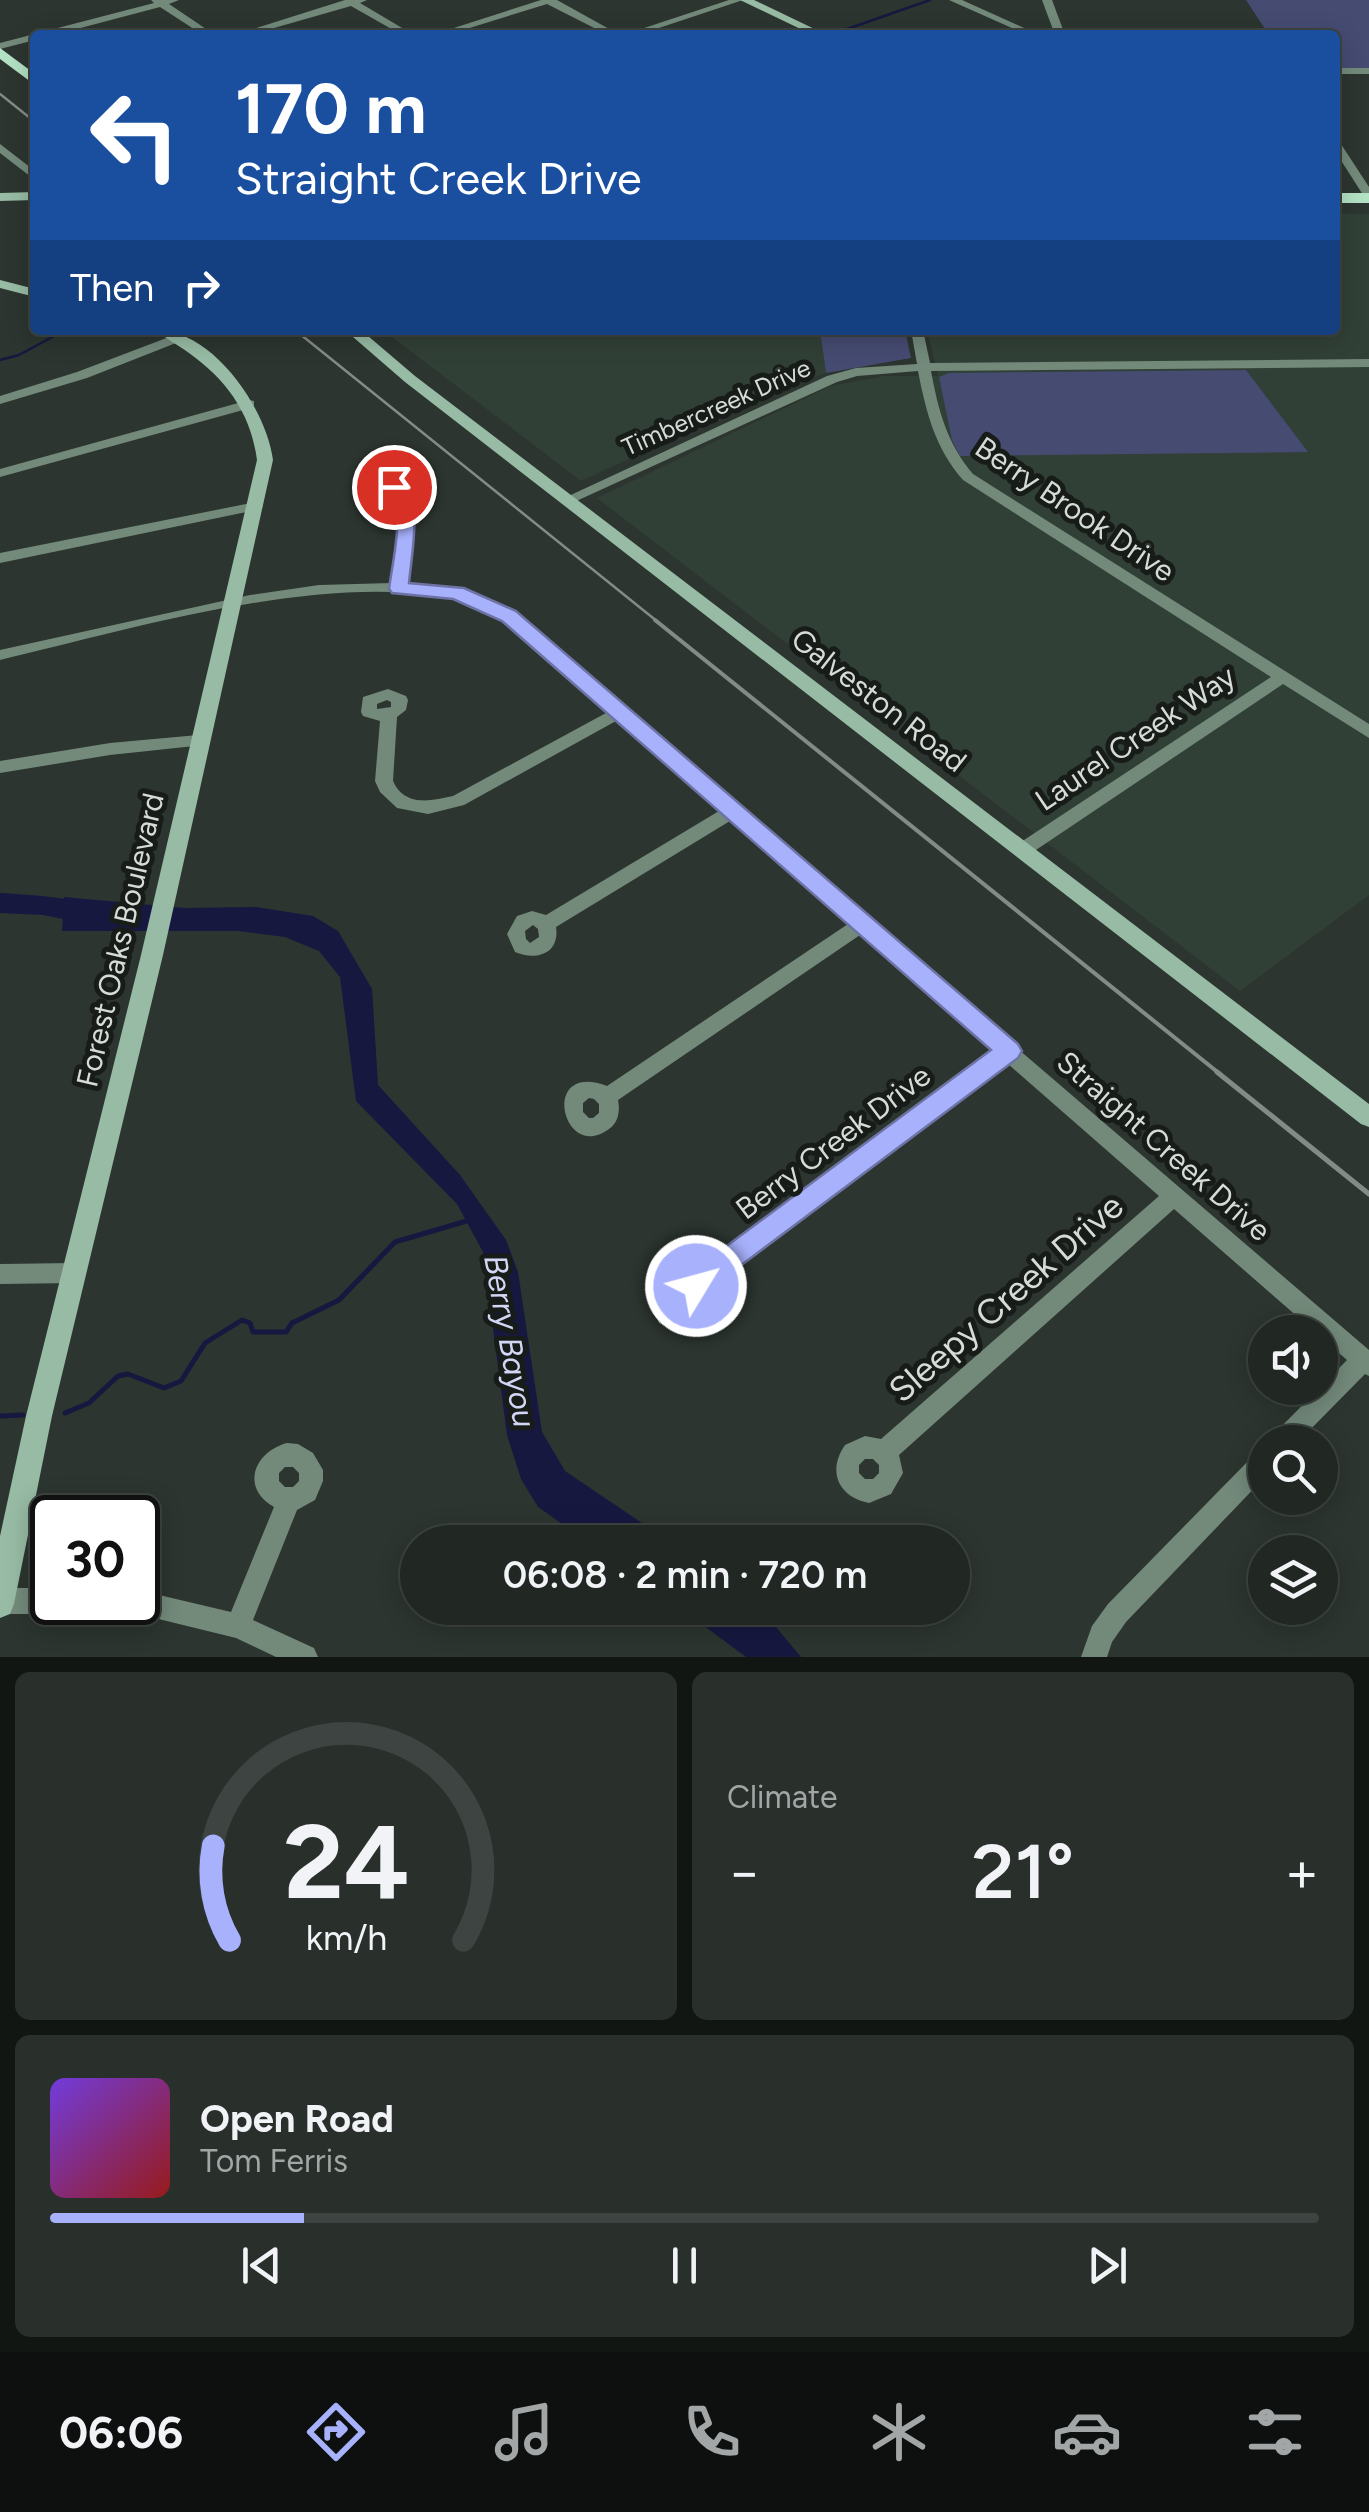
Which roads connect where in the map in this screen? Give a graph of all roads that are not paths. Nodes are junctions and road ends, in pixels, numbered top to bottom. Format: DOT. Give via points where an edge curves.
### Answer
graph roads {
  1 [pos="174,0"];
  2 [pos="549,0"];
  3 [pos="742,0"];
  4 [pos="954,0"];
  5 [pos="1047,0"];
  6 [pos="354,1"];
  7 [pos="158,2"];
  8 [pos="1056,23"];
  9 [pos="60,30"];
  10 [pos="202,30"];
  11 [pos="256,30"];
  12 [pos="401,30"];
  13 [pos="453,30"];
  14 [pos="606,30"];
  15 [pos="644,30"];
  16 [pos="811,30"];
  17 [pos="1017,30"];
  18 [pos="1036,30"];
  19 [pos="1058,30"];
  20 [pos="30,39"];
  21 [pos="0,49"];
  22 [pos="1369,70"];
  23 [pos="1340,71"];
  24 [pos="30,76"];
  25 [pos="0,147"];
  26 [pos="1340,151"];
  27 [pos="30,172"];
  28 [pos="30,196"];
  29 [pos="0,197"];
  30 [pos="1369,197"];
  31 [pos="1340,198"];
  32 [pos="1369,208"];
  33 [pos="1340,209"];
  34 [pos="2,286"];
  35 [pos="30,291"];
  36 [pos="168,335"];
  37 [pos="171,335"];
  38 [pos="358,335"];
  39 [pos="918,335"];
  40 [pos="1369,364"];
  41 [pos="925,367"];
  42 [pos="0,400"];
  43 [pos="249,404"];
  44 [pos="0,473"];
  45 [pos="398,486"];
  46 [pos="567,500"];
  47 [pos="256,506"];
  48 [pos="0,558"];
  49 [pos="399,589"];
  50 [pos="234,604"];
  51 [pos="0,655"];
  52 [pos="1281,678"];
  53 [pos="618,712"];
  54 [pos="389,715"];
  55 [pos="1369,732"];
  56 [pos="198,741"];
  57 [pos="0,767"];
  58 [pos="734,811"];
  59 [pos="1024,849"];
  60 [pos="546,924"];
  61 [pos="862,924"];
  62 [pos="1009,1051"];
  63 [pos="606,1096"];
  64 [pos="1369,1118"];
  65 [pos="1175,1196"];
  66 [pos="0,1274"];
  67 [pos="75,1274"];
  68 [pos="696,1286"];
  69 [pos="1366,1362"];
  70 [pos="1300,1425"];
  71 [pos="883,1453"];
  72 [pos="1248,1477"];
  73 [pos="287,1500"];
  74 [pos="30,1601"];
  75 [pos="0,1602"];
  76 [pos="160,1608"];
  77 [pos="238,1626"];
  78 [pos="305,1657"];
  79 [pos="1094,1657"];
  1 -- 7 [label="street"];
  2 -- 13 [label="street"];
  2 -- 14 [label="street"];
  3 -- 15 [label="street"];
  3 -- 16 [label="street"];
  4 -- 17 [label="street"];
  5 -- 8 [label="street"];
  6 -- 11 [label="street"];
  6 -- 12 [label="street"];
  7 -- 9 [label="street"];
  7 -- 10 [label="street"];
  8 -- 18 [label="street"];
  8 -- 19 [label="street"];
  20 -- 21 [label="street"];
  21 -- 24 [label="main road"];
  22 -- 23 [label="street"];
  25 -- 27 [label="street"];
  26 -- 30 [label="street"];
  28 -- 29 [label="street"];
  30 -- 31 [label="main road"];
  32 -- 33 [label="main road"];
  34 -- 35 [label="street"];
  36 -- 42 [label="street" via="82,375"];
  37 -- 43 [label="street, Forest Oaks Boulevard"];
  38 -- 46 [label="street, Galveston Road"];
  39 -- 41 [label="street, Berry Brook Drive"];
  40 -- 41 [label="street, Timbercreek Drive"];
  41 -- 46 [label="street, Timbercreek Drive" via="832,379"];
  41 -- 52 [label="street, Berry Brook Drive" via="942,440 968,477"];
  43 -- 44 [label="street"];
  43 -- 47 [label="street, Forest Oaks Boulevard" via="265,443"];
  45 -- 49 [label="street" via="406,507"];
  46 -- 59 [label="street, Galveston Road"];
  47 -- 48 [label="street"];
  47 -- 50 [label="street, Forest Oaks Boulevard"];
  49 -- 50 [label="street, Straight Creek Drive" via="288,593"];
  49 -- 53 [label="street, Straight Creek Drive" via="457,593 494,607"];
  50 -- 51 [label="street, Straight Creek Drive"];
  50 -- 56 [label="street, Forest Oaks Boulevard"];
  52 -- 55 [label="street, Berry Brook Drive"];
  52 -- 59 [label="street, Laurel Creek Way"];
  53 -- 54 [label="street" via="458,801 428,808 402,804 388,792"];
  53 -- 58 [label="street, Straight Creek Drive"];
  56 -- 57 [label="street"];
  56 -- 67 [label="street, Forest Oaks Boulevard"];
  58 -- 60 [label="street"];
  58 -- 61 [label="street, Straight Creek Drive"];
  59 -- 64 [label="street, Galveston Road"];
  61 -- 62 [label="street, Straight Creek Drive"];
  61 -- 63 [label="street"];
  62 -- 65 [label="street, Straight Creek Drive"];
  62 -- 68 [label="street, Berry Creek Drive"];
  65 -- 69 [label="street, Straight Creek Drive"];
  65 -- 71 [label="street, Sleepy Creek Drive"];
  66 -- 67 [label="street"];
  67 -- 75 [label="street, Forest Oaks Boulevard"];
  69 -- 70 [label="street"];
  72 -- 79 [label="street" via="1116,1613"];
  73 -- 77 [label="street"];
  74 -- 75 [label="street"];
  76 -- 77 [label="street"];
  77 -- 78 [label="street"];
}
